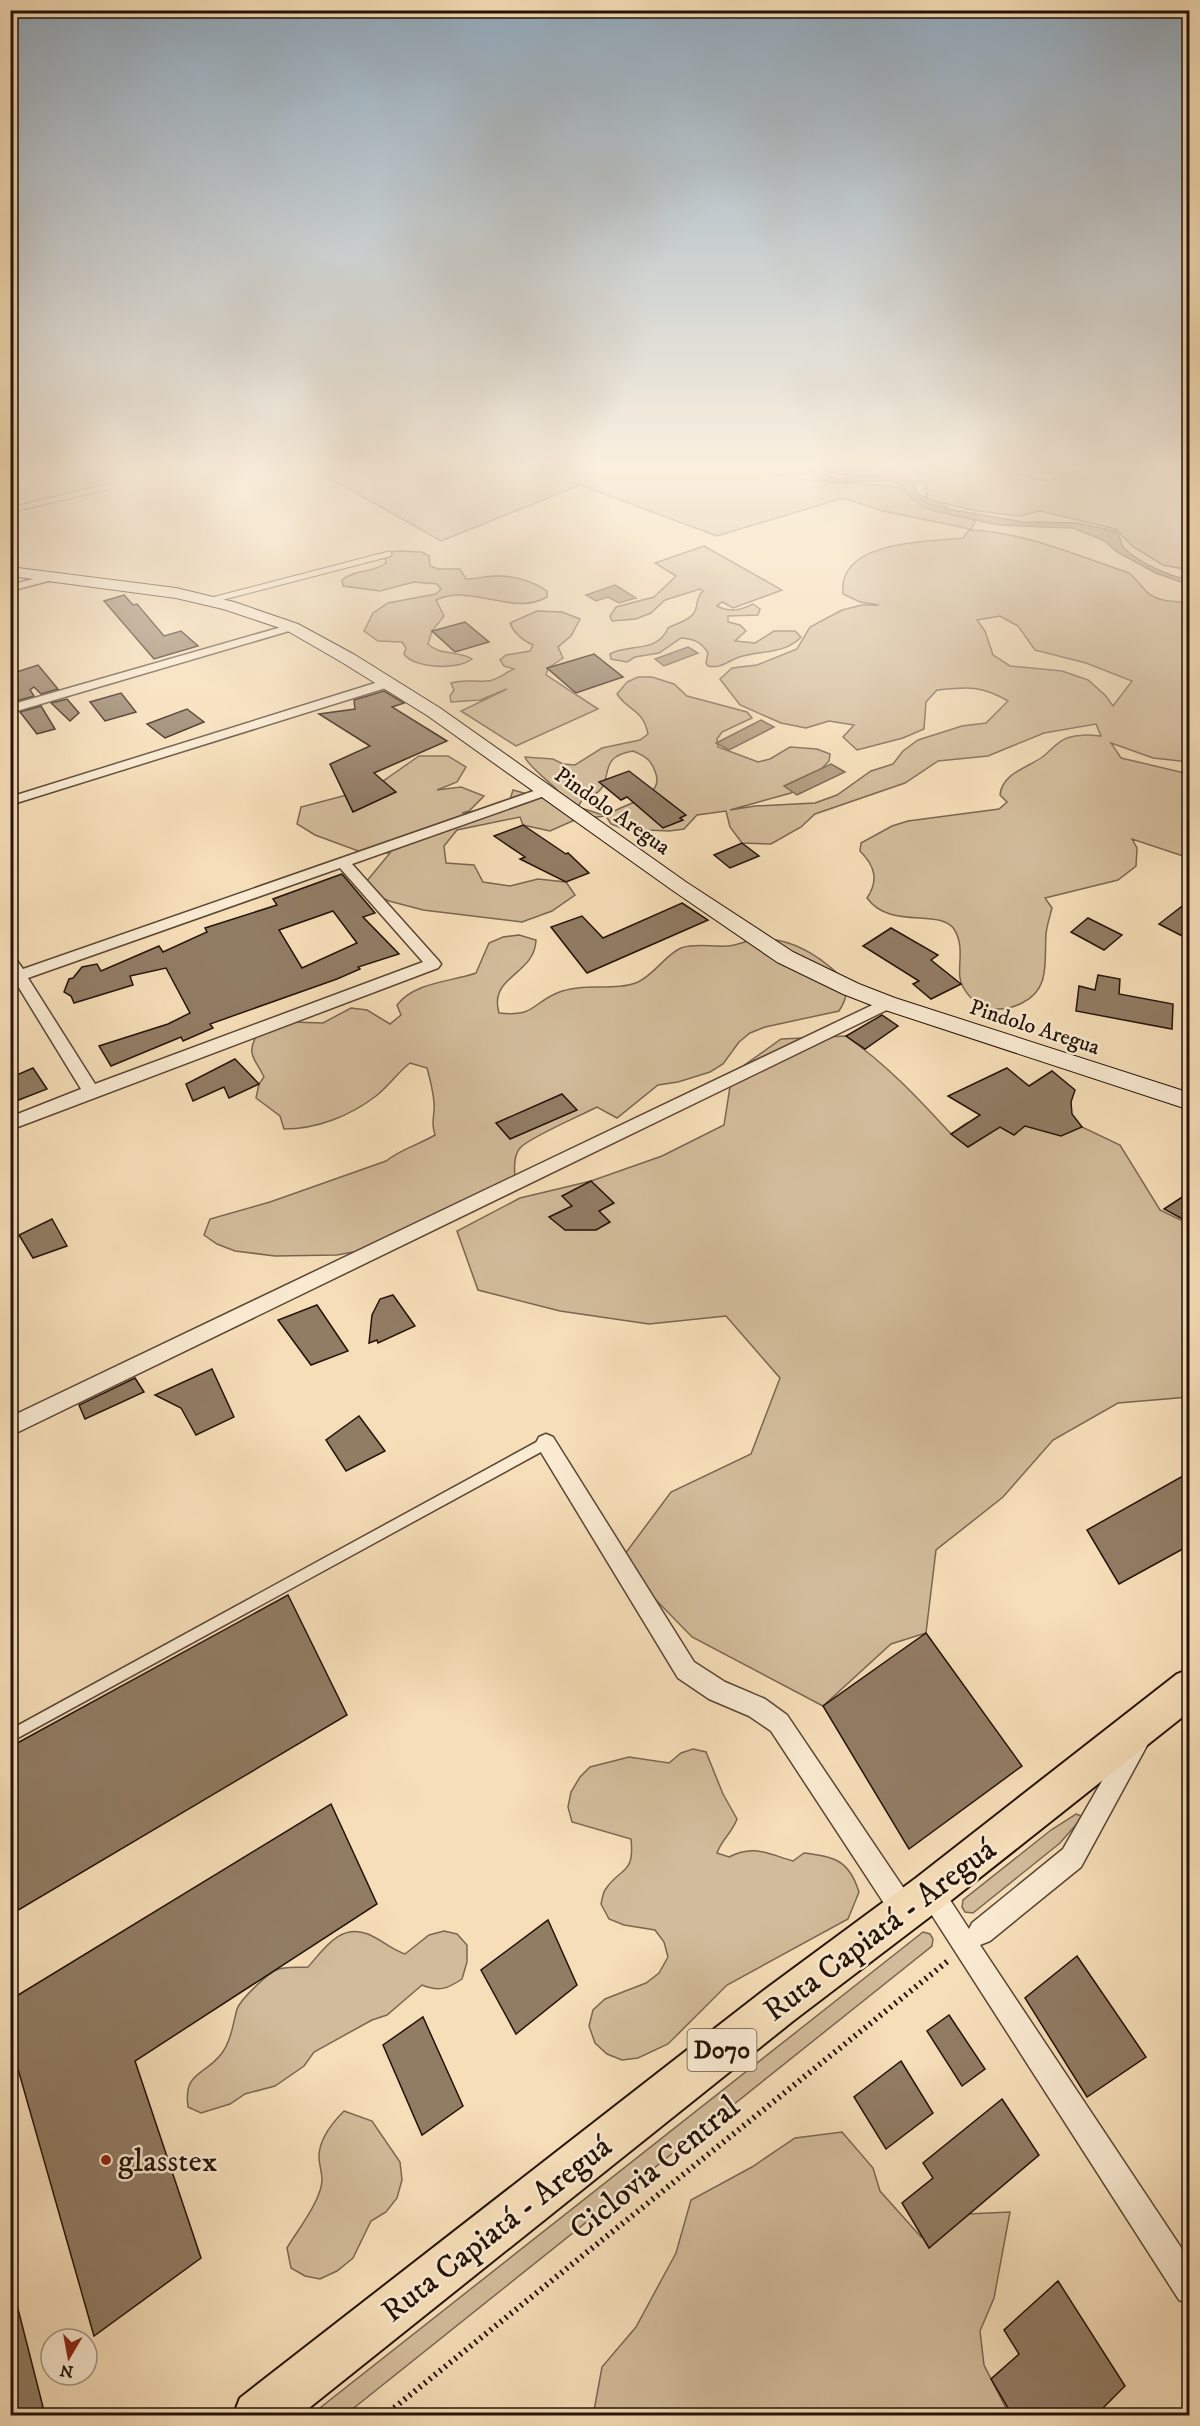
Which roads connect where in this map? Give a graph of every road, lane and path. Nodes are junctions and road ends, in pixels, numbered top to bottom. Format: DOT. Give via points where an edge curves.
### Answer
graph roads {
  1 [pos="56,576"];
  2 [pos="57,576"];
  3 [pos="304,576"];
  4 [pos="10,588"];
  5 [pos="212,600"];
  6 [pos="292,627"];
  7 [pos="388,683"];
  8 [pos="10,709"];
  9 [pos="545,791"];
  10 [pos="10,801"];
  11 [pos="342,861"];
  12 [pos="10,961"];
  13 [pos="15,977"];
  14 [pos="887,1003"];
  15 [pos="91,1092"];
  16 [pos="1190,1101"];
  17 [pos="10,1124"];
  18 [pos="10,1427"];
  19 [pos="546,1443"];
  20 [pos="1190,1688"];
  21 [pos="1148,1720"];
  22 [pos="10,1736"];
  23 [pos="917,1901"];
  24 [pos="974,1939"];
  25 [pos="1190,2289"];
  26 [pos="258,2415"];
  27 [pos="384,2415"];
  1 -- 4 [label="street"];
  2 -- 5 [label="main road, Pindolo Aregua"];
  3 -- 5 [label="lane"];
  5 -- 6 [label="main road, Pindolo Aregua"];
  6 -- 7 [label="main road, Pindolo Aregua"];
  6 -- 8 [label="street"];
  7 -- 9 [label="main road, Pindolo Aregua"];
  7 -- 10 [label="street"];
  9 -- 11 [label="street"];
  9 -- 14 [label="main road, Pindolo Aregua" via="785,957"];
  11 -- 13 [label="street"];
  11 -- 15 [label="street" via="433,964"];
  12 -- 13 [label="street"];
  13 -- 15 [label="street"];
  14 -- 16 [label="main road, Pindolo Aregua"];
  14 -- 18 [label="street"];
  15 -- 17 [label="street"];
  19 -- 22 [label="lane"];
  19 -- 23 [label="street" via="686,1670 717,1691 757,1707 779,1723"];
  20 -- 21 [label="main road, Ruta Capiatá - Areguá / D070"];
  21 -- 23 [label="main road, Ruta Capiatá - Areguá / D070"];
  21 -- 24 [label="street" via="1072,1858"];
  23 -- 24 [label="street"];
  23 -- 26 [label="main road, Ruta Capiatá - Areguá / D070"];
  24 -- 25 [label="street"];
  24 -- 27 [label="path, Ciclovia Central"];
}
